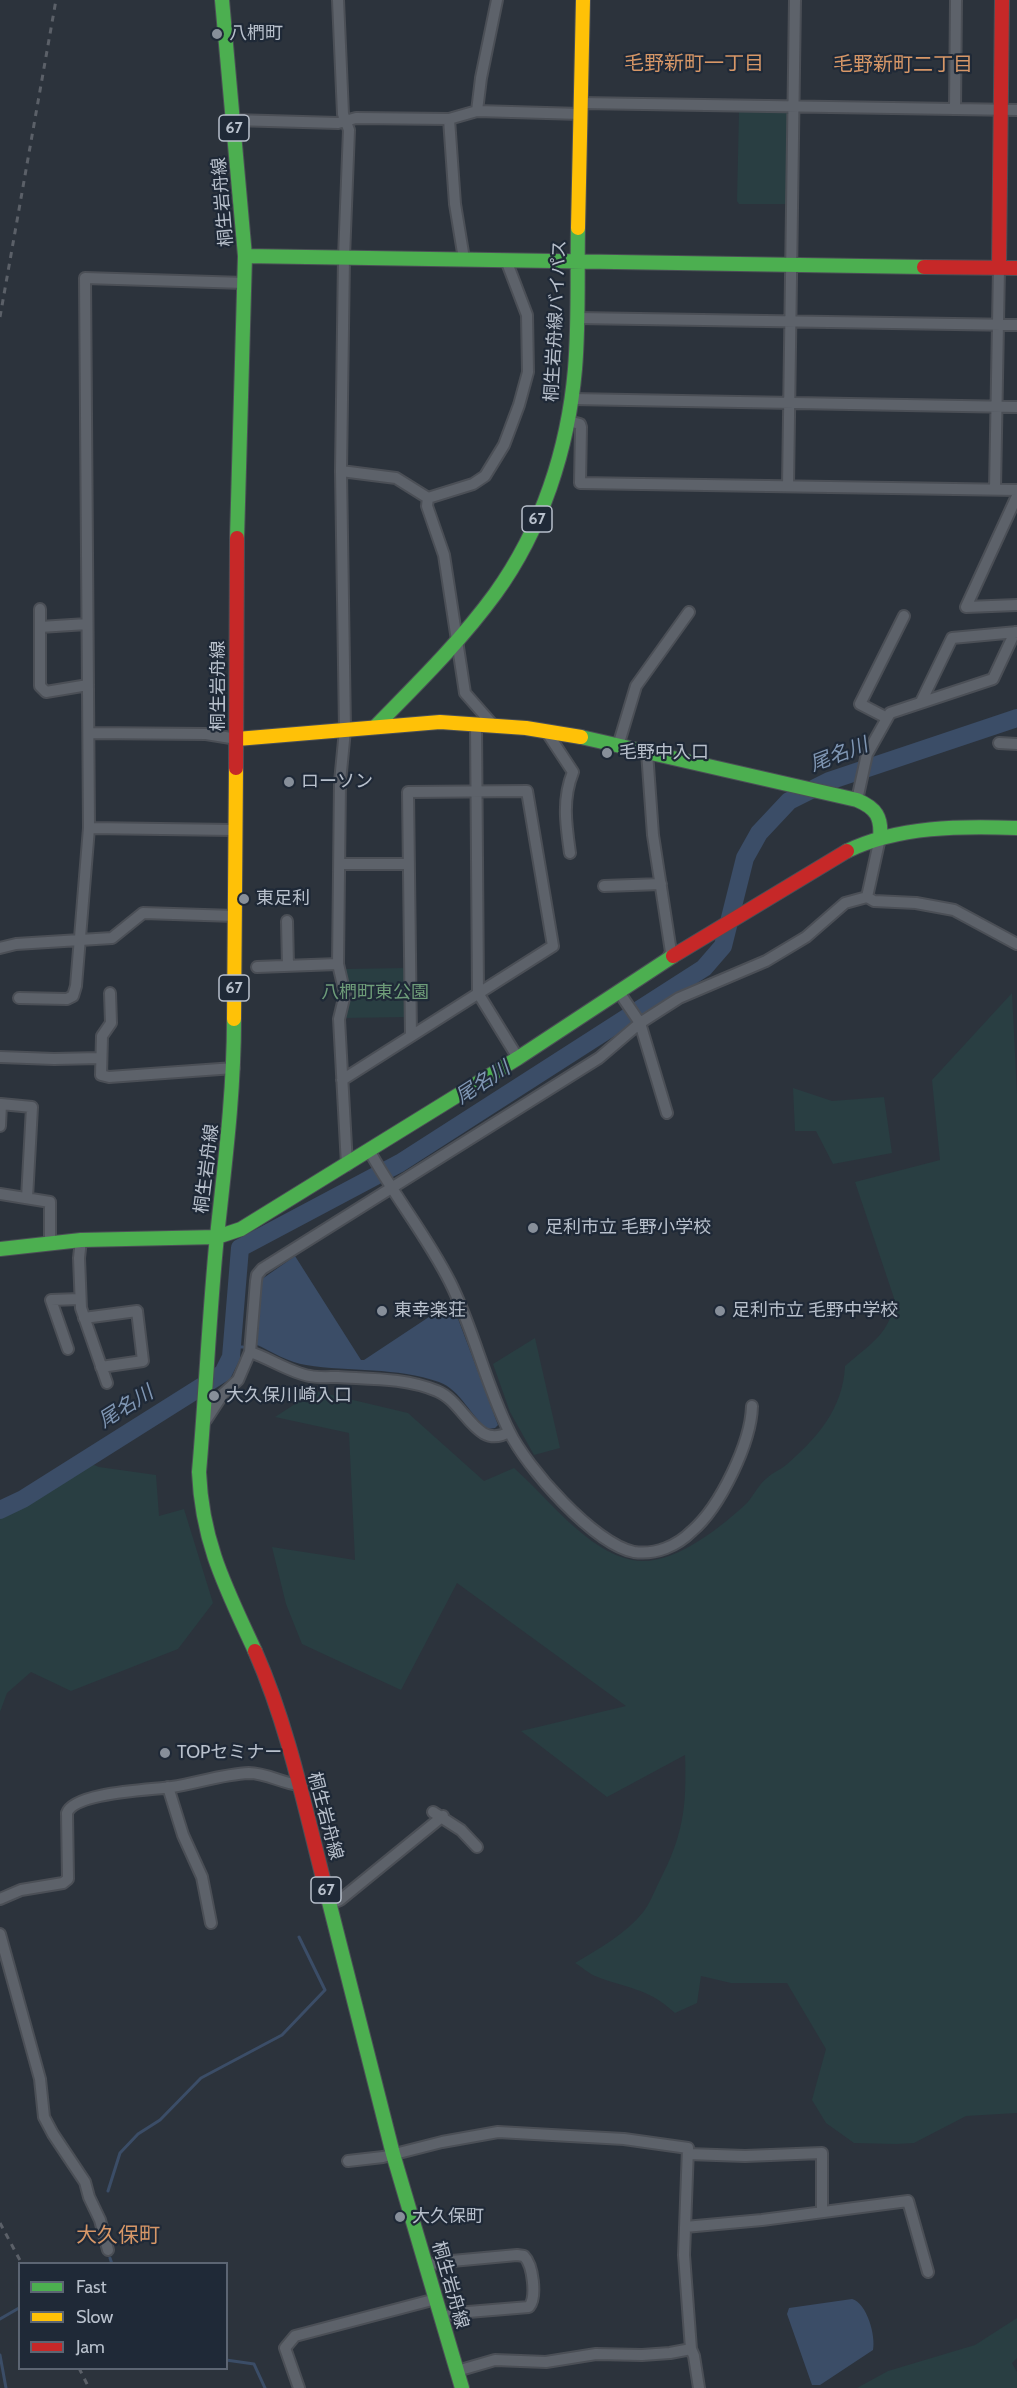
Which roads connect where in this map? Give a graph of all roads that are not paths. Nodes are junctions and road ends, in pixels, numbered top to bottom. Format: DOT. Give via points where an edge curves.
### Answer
graph roads {
  1 [pos="222,0"];
  2 [pos="338,0"];
  3 [pos="497,0"];
  4 [pos="583,0"];
  5 [pos="795,0"];
  6 [pos="956,0"];
  7 [pos="1002,0"];
  8 [pos="793,107"];
  9 [pos="581,109"];
  10 [pos="955,109"];
  11 [pos="1001,110"];
  12 [pos="1017,110"];
  13 [pos="477,111"];
  14 [pos="449,119"];
  15 [pos="233,120"];
  16 [pos="345,121"];
  17 [pos="245,256"];
  18 [pos="344,257"];
  19 [pos="464,259"];
  20 [pos="506,260"];
  21 [pos="579,260"];
  22 [pos="792,265"];
  23 [pos="999,268"];
  24 [pos="1017,268"];
  25 [pos="245,283"];
  26 [pos="577,318"];
  27 [pos="791,321"];
  28 [pos="998,324"];
  29 [pos="1017,325"];
  30 [pos="572,399"];
  31 [pos="789,403"];
  32 [pos="997,407"];
  33 [pos="1017,407"];
  34 [pos="568,421"];
  35 [pos="341,471"];
  36 [pos="788,486"];
  37 [pos="995,489"];
  38 [pos="1017,490"];
  39 [pos="1017,496"];
  40 [pos="428,498"];
  41 [pos="1017,605"];
  42 [pos="40,609"];
  43 [pos="688,612"];
  44 [pos="904,616"];
  45 [pos="87,624"];
  46 [pos="40,627"];
  47 [pos="1016,632"];
  48 [pos="457,640"];
  49 [pos="88,685"];
  50 [pos="921,702"];
  51 [pos="887,718"];
  52 [pos="476,725"];
  53 [pos="376,726"];
  54 [pos="494,726"];
  55 [pos="345,730"];
  56 [pos="546,731"];
  57 [pos="89,733"];
  58 [pos="237,739"];
  59 [pos="999,743"];
  60 [pos="1017,744"];
  61 [pos="618,746"];
  62 [pos="647,752"];
  63 [pos="476,791"];
  64 [pos="857,800"];
  65 [pos="89,828"];
  66 [pos="1017,828"];
  67 [pos="234,830"];
  68 [pos="880,838"];
  69 [pos="570,853"];
  70 [pos="340,864"];
  71 [pos="409,864"];
  72 [pos="660,884"];
  73 [pos="604,885"];
  74 [pos="867,897"];
  75 [pos="234,916"];
  76 [pos="287,921"];
  77 [pos="79,940"];
  78 [pos="1017,944"];
  79 [pos="0,948"];
  80 [pos="667,960"];
  81 [pos="338,964"];
  82 [pos="288,966"];
  83 [pos="257,967"];
  84 [pos="110,993"];
  85 [pos="478,993"];
  86 [pos="622,997"];
  87 [pos="19,998"];
  88 [pos="639,1022"];
  89 [pos="411,1036"];
  90 [pos="0,1057"];
  91 [pos="101,1058"];
  92 [pos="518,1058"];
  93 [pos="234,1068"];
  94 [pos="342,1080"];
  95 [pos="667,1113"];
  96 [pos="0,1126"];
  97 [pos="373,1157"];
  98 [pos="347,1165"];
  99 [pos="389,1183"];
  100 [pos="0,1194"];
  101 [pos="27,1198"];
  102 [pos="216,1237"];
  103 [pos="81,1240"];
  104 [pos="50,1244"];
  105 [pos="0,1250"];
  106 [pos="80,1299"];
  107 [pos="84,1318"];
  108 [pos="68,1348"];
  109 [pos="250,1352"];
  110 [pos="101,1367"];
  111 [pos="107,1383"];
  112 [pos="752,1406"];
  113 [pos="203,1426"];
  114 [pos="509,1432"];
  115 [pos="299,1785"];
  116 [pos="168,1787"];
  117 [pos="477,1847"];
  118 [pos="0,1899"];
  119 [pos="330,1904"];
  120 [pos="211,1923"];
  121 [pos="0,1934"];
  122 [pos="393,2154"];
  123 [pos="688,2154"];
  124 [pos="348,2161"];
  125 [pos="822,2212"];
  126 [pos="685,2227"];
  127 [pos="108,2250"];
  128 [pos="426,2266"];
  129 [pos="928,2272"];
  130 [pos="436,2299"];
  131 [pos="441,2318"];
  132 [pos="691,2349"];
  133 [pos="457,2371"];
  134 [pos="299,2388"];
  135 [pos="462,2388"];
  136 [pos="699,2388"];
  1 -- 15 [label="main road, 桐生岩舟線 / 67"];
  2 -- 16 [label="street"];
  3 -- 13 [label="street"];
  4 -- 9 [label="main road, 桐生岩舟線バイパス / 67"];
  5 -- 8 [label="street"];
  6 -- 10 [label="street"];
  7 -- 11 [label="main road"];
  8 -- 9 [label="street"];
  8 -- 10 [label="street"];
  8 -- 22 [label="street"];
  9 -- 13 [label="street"];
  9 -- 21 [label="main road, 桐生岩舟線バイパス / 67"];
  10 -- 11 [label="street"];
  11 -- 12 [label="street"];
  11 -- 23 [label="main road"];
  13 -- 14 [label="street"];
  14 -- 16 [label="street" via="375,117"];
  14 -- 19 [label="street" via="455,204"];
  15 -- 16 [label="street"];
  15 -- 17 [label="main road, 桐生岩舟線 / 67"];
  16 -- 18 [label="street" via="349,130"];
  17 -- 18 [label="main road"];
  17 -- 25 [label="main road, 桐生岩舟線 / 67"];
  18 -- 19 [label="main road"];
  18 -- 35 [label="street"];
  19 -- 20 [label="main road"];
  20 -- 21 [label="main road"];
  20 -- 40 [label="street" via="527,315 528,372 519,405 504,445 485,476 473,484"];
  21 -- 22 [label="main road"];
  21 -- 26 [label="main road, 桐生岩舟線バイパス / 67"];
  22 -- 23 [label="main road"];
  22 -- 27 [label="street"];
  23 -- 24 [label="main road"];
  23 -- 28 [label="street"];
  25 -- 45 [label="street" via="85,278"];
  25 -- 58 [label="main road, 桐生岩舟線 / 67" via="237,506"];
  26 -- 27 [label="street"];
  26 -- 30 [label="main road, 桐生岩舟線バイパス / 67"];
  27 -- 28 [label="street"];
  27 -- 31 [label="street"];
  28 -- 29 [label="street"];
  28 -- 32 [label="street"];
  30 -- 31 [label="street"];
  30 -- 34 [label="main road, 桐生岩舟線バイパス / 67"];
  31 -- 32 [label="street"];
  31 -- 36 [label="street"];
  32 -- 33 [label="street"];
  32 -- 37 [label="street"];
  34 -- 36 [label="street" via="581,427 580,483"];
  34 -- 48 [label="main road, 桐生岩舟線バイパス / 67" via="550,486 530,535 496,592"];
  35 -- 40 [label="street" via="396,478"];
  35 -- 55 [label="street"];
  36 -- 37 [label="street"];
  37 -- 38 [label="street"];
  39 -- 41 [label="street" via="966,607"];
  40 -- 48 [label="street" via="427,506 444,555"];
  42 -- 46 [label="street"];
  43 -- 61 [label="street" via="636,686"];
  44 -- 51 [label="street" via="860,704"];
  45 -- 46 [label="street"];
  45 -- 49 [label="street"];
  46 -- 49 [label="street" via="40,686 46,692"];
  47 -- 50 [label="street" via="993,679"];
  47 -- 50 [label="street" via="952,638"];
  48 -- 53 [label="main road, 桐生岩舟線バイパス / 67"];
  48 -- 54 [label="street" via="465,693"];
  49 -- 57 [label="street"];
  50 -- 51 [label="street" via="890,713"];
  51 -- 64 [label="street" via="867,754"];
  52 -- 53 [label="main road" via="440,722"];
  52 -- 54 [label="main road"];
  52 -- 63 [label="street"];
  53 -- 55 [label="main road"];
  54 -- 56 [label="main road"];
  55 -- 58 [label="main road"];
  55 -- 70 [label="street" via="340,782"];
  56 -- 61 [label="main road"];
  56 -- 69 [label="street" via="573,772 567,786 565,818"];
  57 -- 58 [label="street" via="206,734"];
  57 -- 65 [label="street"];
  58 -- 67 [label="main road, 桐生岩舟線 / 67"];
  59 -- 60 [label="street"];
  61 -- 62 [label="main road"];
  62 -- 64 [label="main road"];
  62 -- 72 [label="street"];
  63 -- 71 [label="street" via="408,792"];
  63 -- 85 [label="street"];
  63 -- 85 [label="street" via="527,791 553,946"];
  64 -- 68 [label="main road" via="878,812 882,824"];
  65 -- 67 [label="street"];
  65 -- 77 [label="street"];
  66 -- 68 [label="main road" via="931,828"];
  67 -- 75 [label="main road, 桐生岩舟線 / 67"];
  68 -- 74 [label="street"];
  68 -- 80 [label="main road" via="831,859"];
  70 -- 71 [label="street"];
  70 -- 81 [label="street"];
  71 -- 89 [label="street"];
  72 -- 73 [label="street"];
  72 -- 80 [label="street" via="671,952"];
  74 -- 78 [label="street" via="954,910"];
  74 -- 88 [label="street" via="845,903 806,937 766,961 679,998"];
  75 -- 77 [label="street" via="143,913 112,938"];
  75 -- 93 [label="main road, 桐生岩舟線 / 67"];
  76 -- 82 [label="street"];
  77 -- 79 [label="street"];
  77 -- 87 [label="street" via="73,996"];
  80 -- 86 [label="main road"];
  81 -- 82 [label="street"];
  81 -- 94 [label="street" via="345,994 339,1020"];
  82 -- 83 [label="street"];
  84 -- 91 [label="street" via="111,1023 102,1036"];
  85 -- 89 [label="street"];
  85 -- 92 [label="street"];
  86 -- 88 [label="street"];
  86 -- 92 [label="main road"];
  88 -- 95 [label="street"];
  88 -- 99 [label="street" via="599,1058"];
  89 -- 94 [label="street"];
  90 -- 91 [label="street"];
  91 -- 93 [label="street" via="101,1075 109,1077"];
  92 -- 97 [label="main road"];
  93 -- 102 [label="main road, 桐生岩舟線 / 67"];
  94 -- 98 [label="street"];
  96 -- 101 [label="street" via="2,1104 32,1107"];
  97 -- 98 [label="main road"];
  97 -- 99 [label="street"];
  98 -- 102 [label="main road" via="250,1225"];
  99 -- 109 [label="street" via="257,1275"];
  99 -- 114 [label="street" via="444,1270"];
  100 -- 101 [label="street"];
  101 -- 104 [label="street" via="50,1202"];
  102 -- 103 [label="main road"];
  102 -- 113 [label="main road, 桐生岩舟線 / 67"];
  103 -- 104 [label="main road"];
  103 -- 106 [label="street"];
  104 -- 105 [label="main road"];
  106 -- 107 [label="street"];
  106 -- 108 [label="street" via="51,1300"];
  107 -- 110 [label="street"];
  107 -- 110 [label="street" via="136,1311 143,1361"];
  109 -- 113 [label="street" via="238,1380"];
  109 -- 114 [label="street" via="309,1376 399,1380 438,1391 454,1401 479,1432 490,1438"];
  110 -- 111 [label="street"];
  112 -- 114 [label="street" via="749,1433 711,1509 693,1531 676,1543 645,1553 619,1547 583,1522 528,1461"];
  113 -- 115 [label="main road, 桐生岩舟線 / 67" via="199,1472 209,1545 273,1697"];
  115 -- 116 [label="street" via="251,1773"];
  115 -- 119 [label="main road, 桐生岩舟線 / 67"];
  116 -- 118 [label="street" via="130,1790 72,1805 67,1813 68,1879"];
  116 -- 120 [label="street" via="202,1877"];
  117 -- 119 [label="street" via="438,1814 340,1900"];
  119 -- 122 [label="main road, 桐生岩舟線 / 67"];
  121 -- 127 [label="street" via="40,2079 44,2117 85,2182"];
  122 -- 123 [label="street" via="498,2132 624,2139 688,2148"];
  122 -- 124 [label="street"];
  122 -- 128 [label="main road, 桐生岩舟線 / 67"];
  123 -- 125 [label="street" via="822,2153"];
  123 -- 126 [label="street"];
  125 -- 126 [label="street"];
  125 -- 129 [label="street" via="908,2201"];
  126 -- 132 [label="street"];
  128 -- 130 [label="main road, 桐生岩舟線 / 67"];
  128 -- 131 [label="street" via="517,2256 524,2256 530,2264 533,2298 529,2307 456,2313"];
  130 -- 131 [label="main road, 桐生岩舟線 / 67"];
  130 -- 134 [label="street" via="295,2336 285,2348"];
  131 -- 133 [label="main road, 桐生岩舟線 / 67"];
  132 -- 133 [label="street" via="670,2354 596,2354 546,2362 495,2360"];
  132 -- 136 [label="street"];
  133 -- 135 [label="main road, 桐生岩舟線 / 67"];
}
